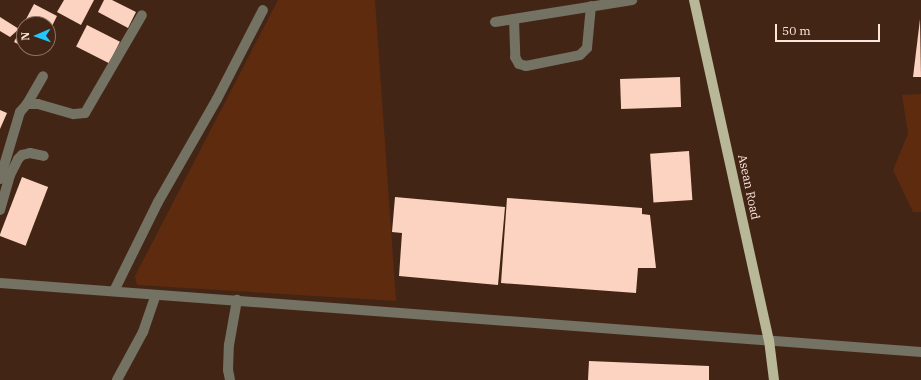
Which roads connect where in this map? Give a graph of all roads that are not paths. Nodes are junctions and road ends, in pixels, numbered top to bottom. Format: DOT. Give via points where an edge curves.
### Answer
graph roads {
  1 [pos="632,0"];
  2 [pos="694,0"];
  3 [pos="591,6"];
  4 [pos="263,10"];
  5 [pos="142,15"];
  6 [pos="514,19"];
  7 [pos="495,22"];
  8 [pos="43,76"];
  9 [pos="27,104"];
  10 [pos="44,156"];
  11 [pos="0,179"];
  12 [pos="0,210"];
  13 [pos="0,283"];
  14 [pos="114,291"];
  15 [pos="156,294"];
  16 [pos="237,300"];
  17 [pos="769,340"];
  18 [pos="921,352"];
  19 [pos="117,380"];
  20 [pos="230,380"];
  21 [pos="774,380"];
  1 -- 3 [label="street"];
  2 -- 17 [label="main road, Asean Road"];
  3 -- 6 [label="street"];
  3 -- 6 [label="street" via="587,48 580,55 526,66 519,64 515,57"];
  4 -- 14 [label="street" via="158,202"];
  5 -- 9 [label="street" via="85,113 74,114 38,104"];
  6 -- 7 [label="street"];
  8 -- 9 [label="street"];
  9 -- 11 [label="street" via="20,112"];
  10 -- 12 [label="street" via="30,153 18,159 10,175"];
  13 -- 14 [label="street"];
  14 -- 15 [label="street"];
  15 -- 16 [label="street"];
  15 -- 19 [label="street" via="144,332"];
  16 -- 17 [label="street"];
  16 -- 20 [label="street" via="229,346"];
  17 -- 18 [label="street"];
  17 -- 21 [label="main road, Asean Road"];
}
